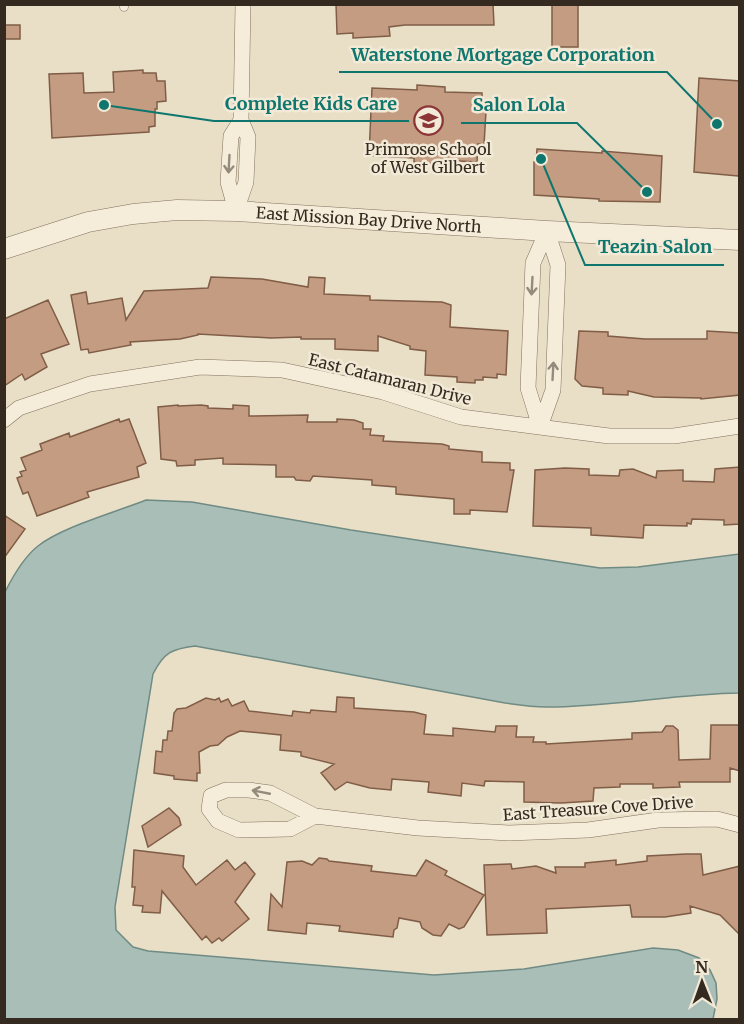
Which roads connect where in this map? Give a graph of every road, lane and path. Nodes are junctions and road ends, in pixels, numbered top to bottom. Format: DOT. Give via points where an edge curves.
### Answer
graph roads {
  1 [pos="243,4"];
  2 [pos="236,211"];
  3 [pos="547,231"];
  4 [pos="740,240"];
  5 [pos="4,249"];
  6 [pos="4,420"];
  7 [pos="740,426"];
  8 [pos="540,427"];
  9 [pos="315,816"];
  10 [pos="740,825"];
  1 -- 2 [label="street" via="241,120 231,136 228,182"];
  2 -- 3 [label="street, East Mission Bay Drive North"];
  2 -- 5 [label="street, East Mission Bay Drive North" via="133,214 88,222"];
  3 -- 4 [label="street, East Mission Bay Drive North"];
  8 -- 3 [label="street, one-way" via="553,390 558,265"];
  3 -- 8 [label="street, one-way" via="533,263 528,388"];
  6 -- 8 [label="street, East Catamaran Drive" via="19,408 90,384 200,367 282,370 383,392 461,417"];
  7 -- 8 [label="street, East Catamaran Drive" via="674,436 609,436"];
  9 -- 9 [label="street, East Treasure Cove Drive, one-way" via="270,793 249,790 226,790 211,796 209,809 218,821 239,830 290,829"];
  9 -- 10 [label="street, East Treasure Cove Drive" via="509,833 588,830 658,820 717,819"];
}
